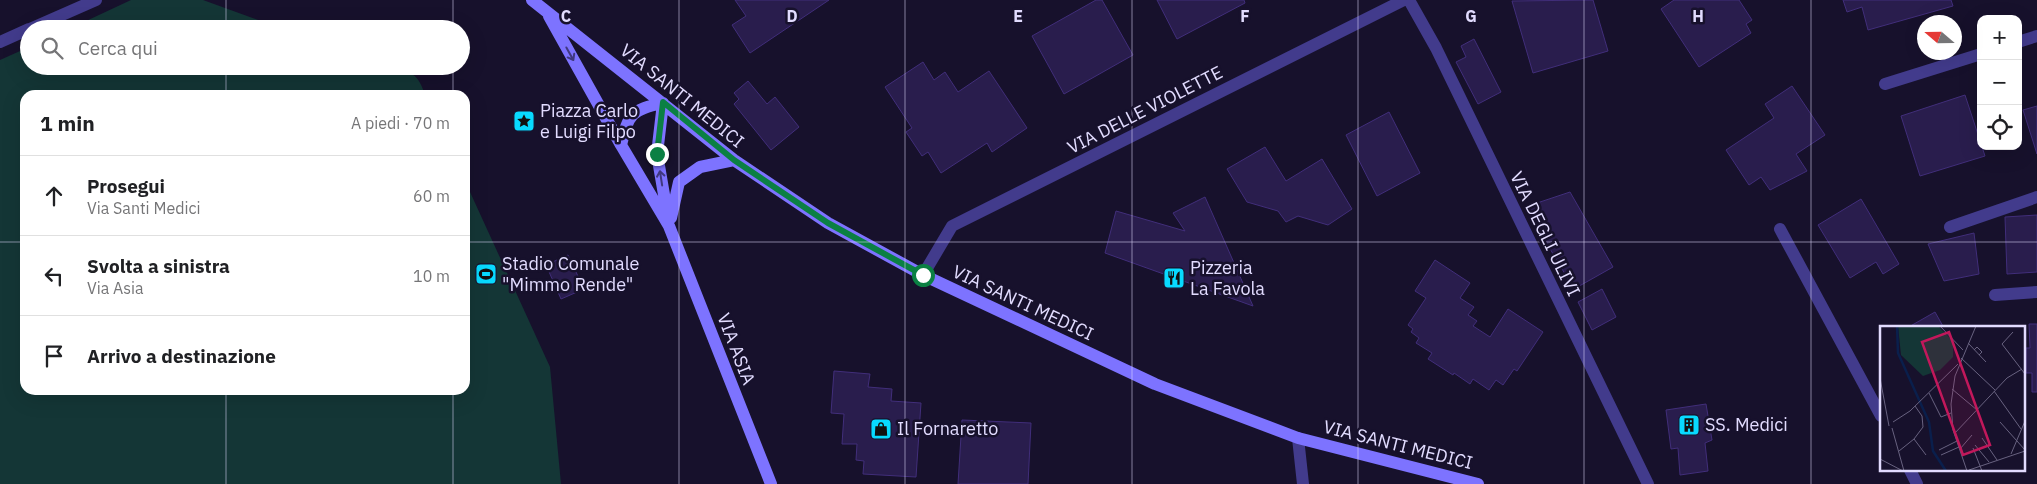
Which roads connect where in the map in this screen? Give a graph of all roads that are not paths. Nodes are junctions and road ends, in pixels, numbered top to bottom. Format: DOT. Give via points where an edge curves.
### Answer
graph roads {
  1 [pos="96,0"];
  2 [pos="532,0"];
  3 [pos="1404,0"];
  4 [pos="1409,0"];
  5 [pos="546,12"];
  6 [pos="50,20"];
  7 [pos="20,33"];
  8 [pos="2037,36"];
  9 [pos="2022,41"];
  10 [pos="0,42"];
  11 [pos="1977,55"];
  12 [pos="1885,84"];
  13 [pos="663,102"];
  14 [pos="621,145"];
  15 [pos="734,160"];
  16 [pos="2037,197"];
  17 [pos="669,226"];
  18 [pos="1950,227"];
  19 [pos="1780,229"];
  20 [pos="923,275"];
  21 [pos="2037,292"];
  22 [pos="1995,295"];
  23 [pos="1880,414"];
  24 [pos="1298,438"];
  25 [pos="1911,472"];
  26 [pos="771,484"];
  27 [pos="1304,484"];
  28 [pos="1478,484"];
  29 [pos="1648,484"];
  30 [pos="1917,484"];
  1 -- 6 [label="street"];
  2 -- 5 [label="street, VIA SANTI MEDICI"];
  3 -- 20 [label="street, VIA DELLE VIOLETTE" via="952,226"];
  4 -- 29 [label="street, VIA DEGLI ULIVI" via="1436,48"];
  5 -- 13 [label="street, VIA SANTI MEDICI"];
  5 -- 14 [label="street, VIA ASIA, one-way"];
  7 -- 10 [label="street"];
  8 -- 9 [label="street"];
  11 -- 12 [label="street"];
  13 -- 14 [label="street" via="639,108 627,121"];
  13 -- 15 [label="street, VIA SANTI MEDICI"];
  17 -- 13 [label="street, VIA ASIA, one-way" via="657,154"];
  14 -- 17 [label="street, VIA ASIA"];
  15 -- 17 [label="street" via="700,167 678,182"];
  15 -- 20 [label="street, VIA SANTI MEDICI" via="828,223"];
  16 -- 18 [label="street"];
  17 -- 26 [label="street, VIA ASIA"];
  19 -- 23 [label="street"];
  20 -- 24 [label="street, VIA SANTI MEDICI" via="1155,384"];
  21 -- 22 [label="street"];
  24 -- 27 [label="street"];
  24 -- 28 [label="street, VIA SANTI MEDICI"];
  25 -- 30 [label="street"];
}
